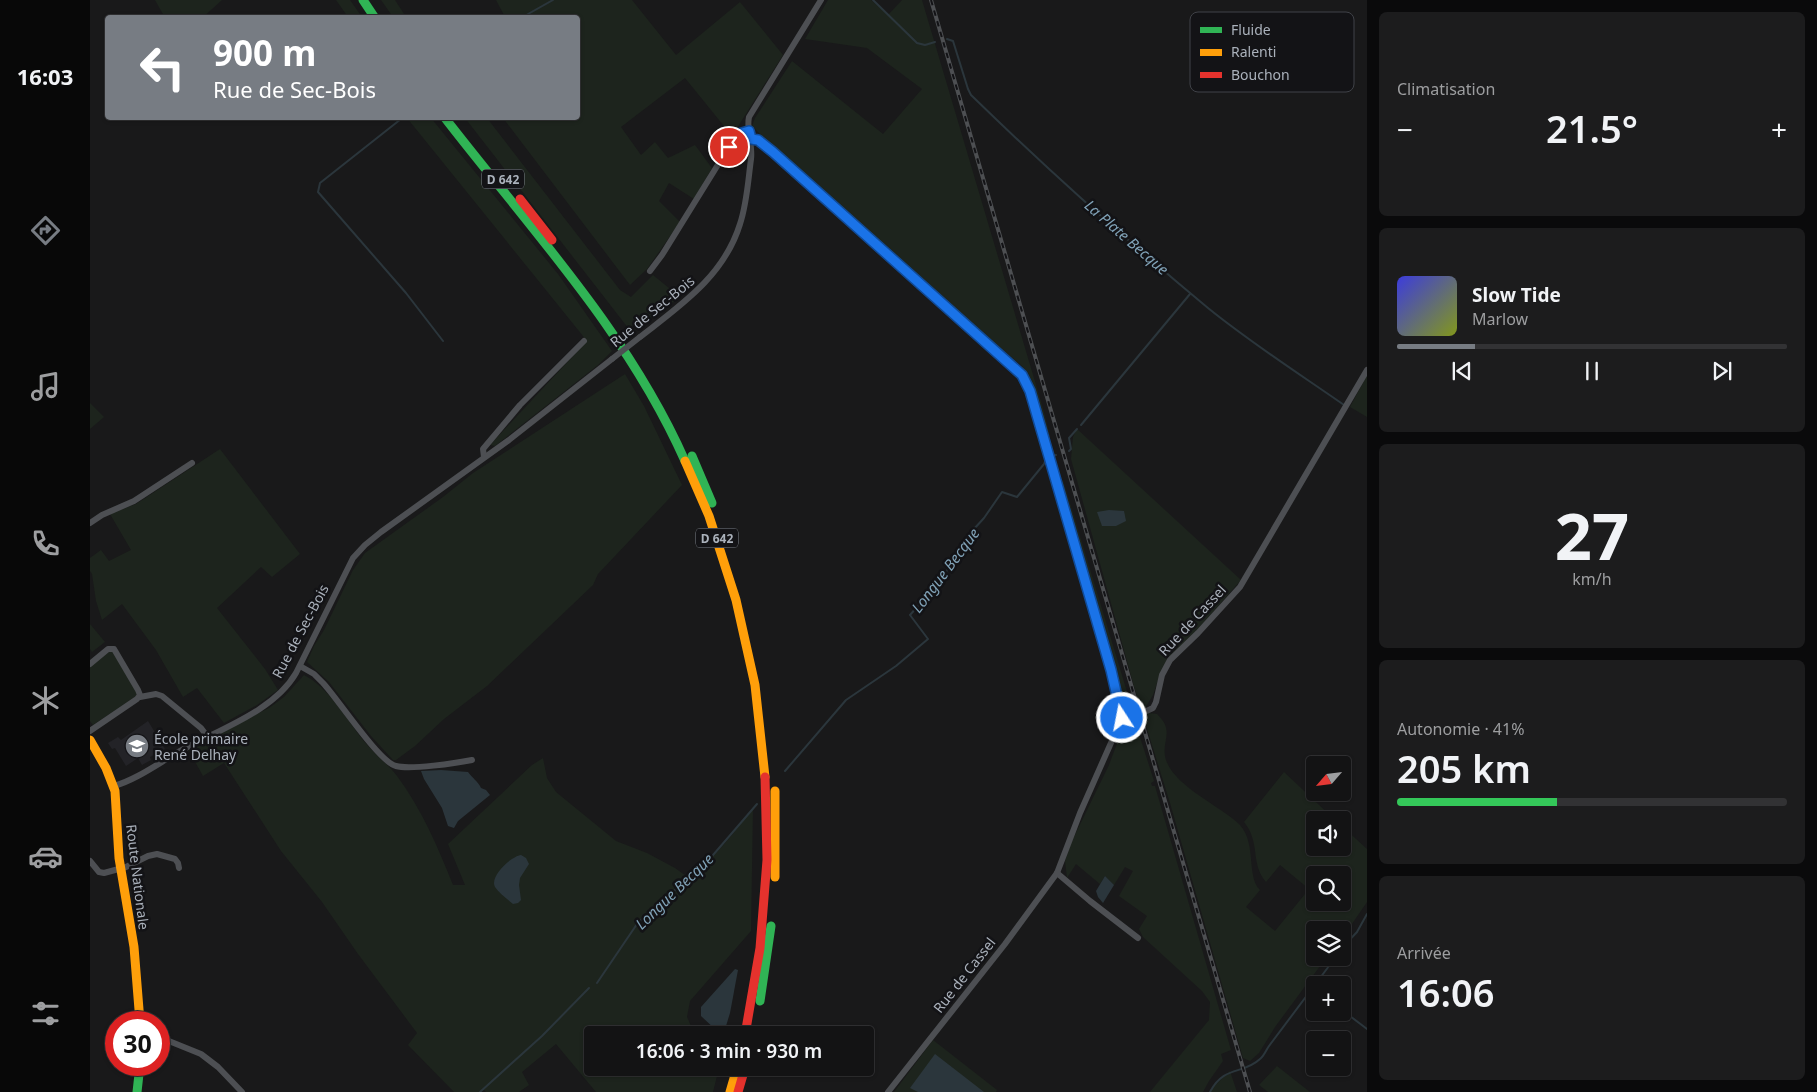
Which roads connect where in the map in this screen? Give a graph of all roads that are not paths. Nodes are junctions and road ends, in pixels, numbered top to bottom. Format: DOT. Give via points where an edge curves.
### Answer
graph roads {
  1 [pos="363,0"];
  2 [pos="372,0"];
  3 [pos="819,1"];
  4 [pos="373,15"];
  5 [pos="382,15"];
  6 [pos="447,120"];
  7 [pos="457,120"];
  8 [pos="749,131"];
  9 [pos="751,139"];
  10 [pos="650,271"];
  11 [pos="584,341"];
  12 [pos="1367,370"];
  13 [pos="484,457"];
  14 [pos="192,463"];
  15 [pos="90,523"];
  16 [pos="90,664"];
  17 [pos="300,666"];
  18 [pos="140,697"];
  19 [pos="767,707"];
  20 [pos="1122,718"];
  21 [pos="90,731"];
  22 [pos="207,736"];
  23 [pos="90,740"];
  24 [pos="472,760"];
  25 [pos="773,765"];
  26 [pos="114,786"];
  27 [pos="90,861"];
  28 [pos="120,868"];
  29 [pos="179,868"];
  30 [pos="1057,872"];
  31 [pos="775,886"];
  32 [pos="772,913"];
  33 [pos="1138,938"];
  34 [pos="139,1011"];
  35 [pos="747,1026"];
  36 [pos="755,1026"];
  37 [pos="170,1041"];
  38 [pos="138,1076"];
  39 [pos="735,1076"];
  40 [pos="743,1076"];
  41 [pos="136,1092"];
  42 [pos="242,1092"];
  43 [pos="730,1092"];
  44 [pos="738,1092"];
  45 [pos="888,1092"];
  1 -- 4 [label="main road"];
  2 -- 5 [label="main road"];
  3 -- 8 [label="street, Rue de Sec-Bois" via="750,113"];
  6 -- 35 [label="main road, D 642" via="576,283 630,360 682,452 721,549 753,670 767,786 766,902"];
  7 -- 19 [label="main road, D 642" via="597,298 666,403 702,479 732,558 752,630"];
  8 -- 9 [label="street, Rue de Sec-Bois"];
  8 -- 10 [label="street" via="737,134"];
  9 -- 13 [label="street, Rue de Sec-Bois, bridge" via="744,208 736,235 714,273 640,337"];
  9 -- 20 [label="street" via="758,140 773,152 1024,377 1111,670"];
  11 -- 13 [label="street, Rue de Sec-Bois" via="508,418 483,449"];
  12 -- 20 [label="street, Rue de Cassel" via="1240,587 1167,664 1154,706 1144,713"];
  13 -- 17 [label="street, Rue de Sec-Bois" via="359,551 345,571"];
  14 -- 15 [label="street" via="134,501 106,512"];
  16 -- 18 [label="street" via="108,649 114,649"];
  17 -- 22 [label="street, Rue de Sec-Bois" via="288,685 269,702"];
  17 -- 24 [label="street" via="324,683 379,753 394,765"];
  18 -- 21 [label="street"];
  18 -- 22 [label="street" via="162,696"];
  20 -- 30 [label="street, Rue de Cassel"];
  22 -- 26 [label="street, Rue de Sec-Bois"];
  23 -- 26 [label="main road, Route Nationale"];
  25 -- 31 [label="main road"];
  26 -- 28 [label="main road, Route Nationale"];
  27 -- 28 [label="street" via="102,873"];
  28 -- 29 [label="street" via="154,854 175,859"];
  28 -- 34 [label="main road, Route Nationale" via="134,954"];
  30 -- 33 [label="street"];
  30 -- 45 [label="street, Rue de Cassel" via="1005,944"];
  32 -- 36 [label="main road" via="767,964"];
  37 -- 42 [label="street" via="201,1054"];
  38 -- 41 [label="main road"];
  39 -- 43 [label="main road"];
  40 -- 44 [label="main road"];
}
